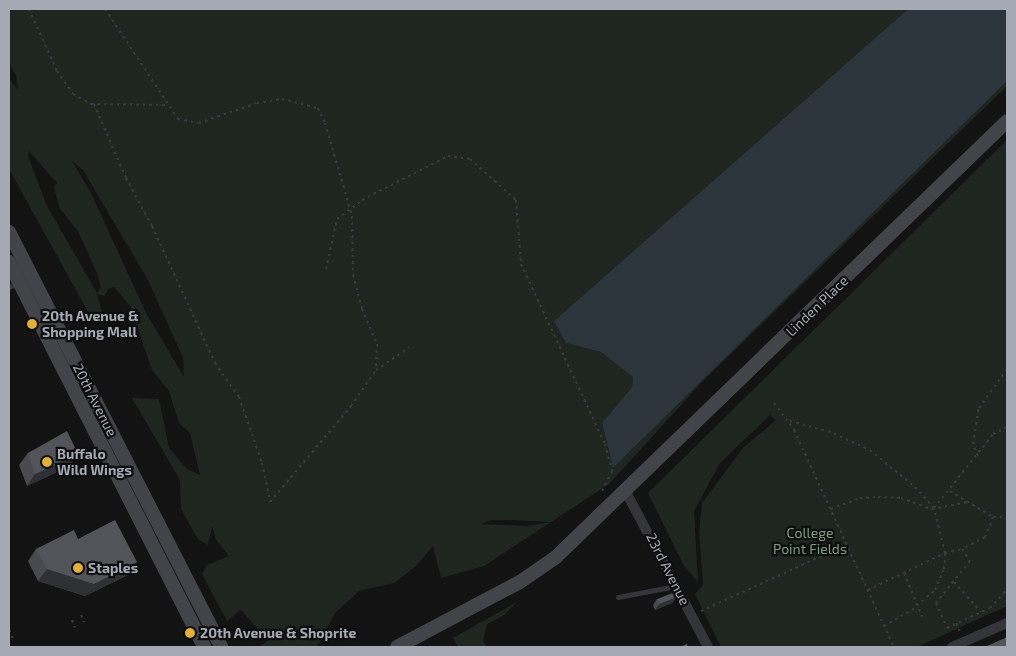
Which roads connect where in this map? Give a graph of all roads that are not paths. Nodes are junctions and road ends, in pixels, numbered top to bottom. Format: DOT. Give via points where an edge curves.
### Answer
graph roads {
  1 [pos="1007,121"];
  2 [pos="9,232"];
  3 [pos="9,262"];
  4 [pos="20,282"];
  5 [pos="626,492"];
  6 [pos="677,585"];
  7 [pos="618,597"];
  8 [pos="1007,623"];
  9 [pos="204,647"];
  10 [pos="221,647"];
  11 [pos="397,647"];
  12 [pos="708,647"];
  13 [pos="952,647"];
  1 -- 5 [label="street, Linden Place"];
  2 -- 4 [label="street, 20th Avenue"];
  3 -- 4 [label="street, 20th Avenue"];
  4 -- 9 [label="street, 20th Avenue"];
  4 -- 10 [label="street, 20th Avenue"];
  5 -- 6 [label="street, 23rd Avenue"];
  5 -- 11 [label="street, Linden Place" via="556,557 520,582"];
  6 -- 7 [label="lane"];
  6 -- 12 [label="street, 23rd Avenue"];
  8 -- 13 [label="street"];
}
